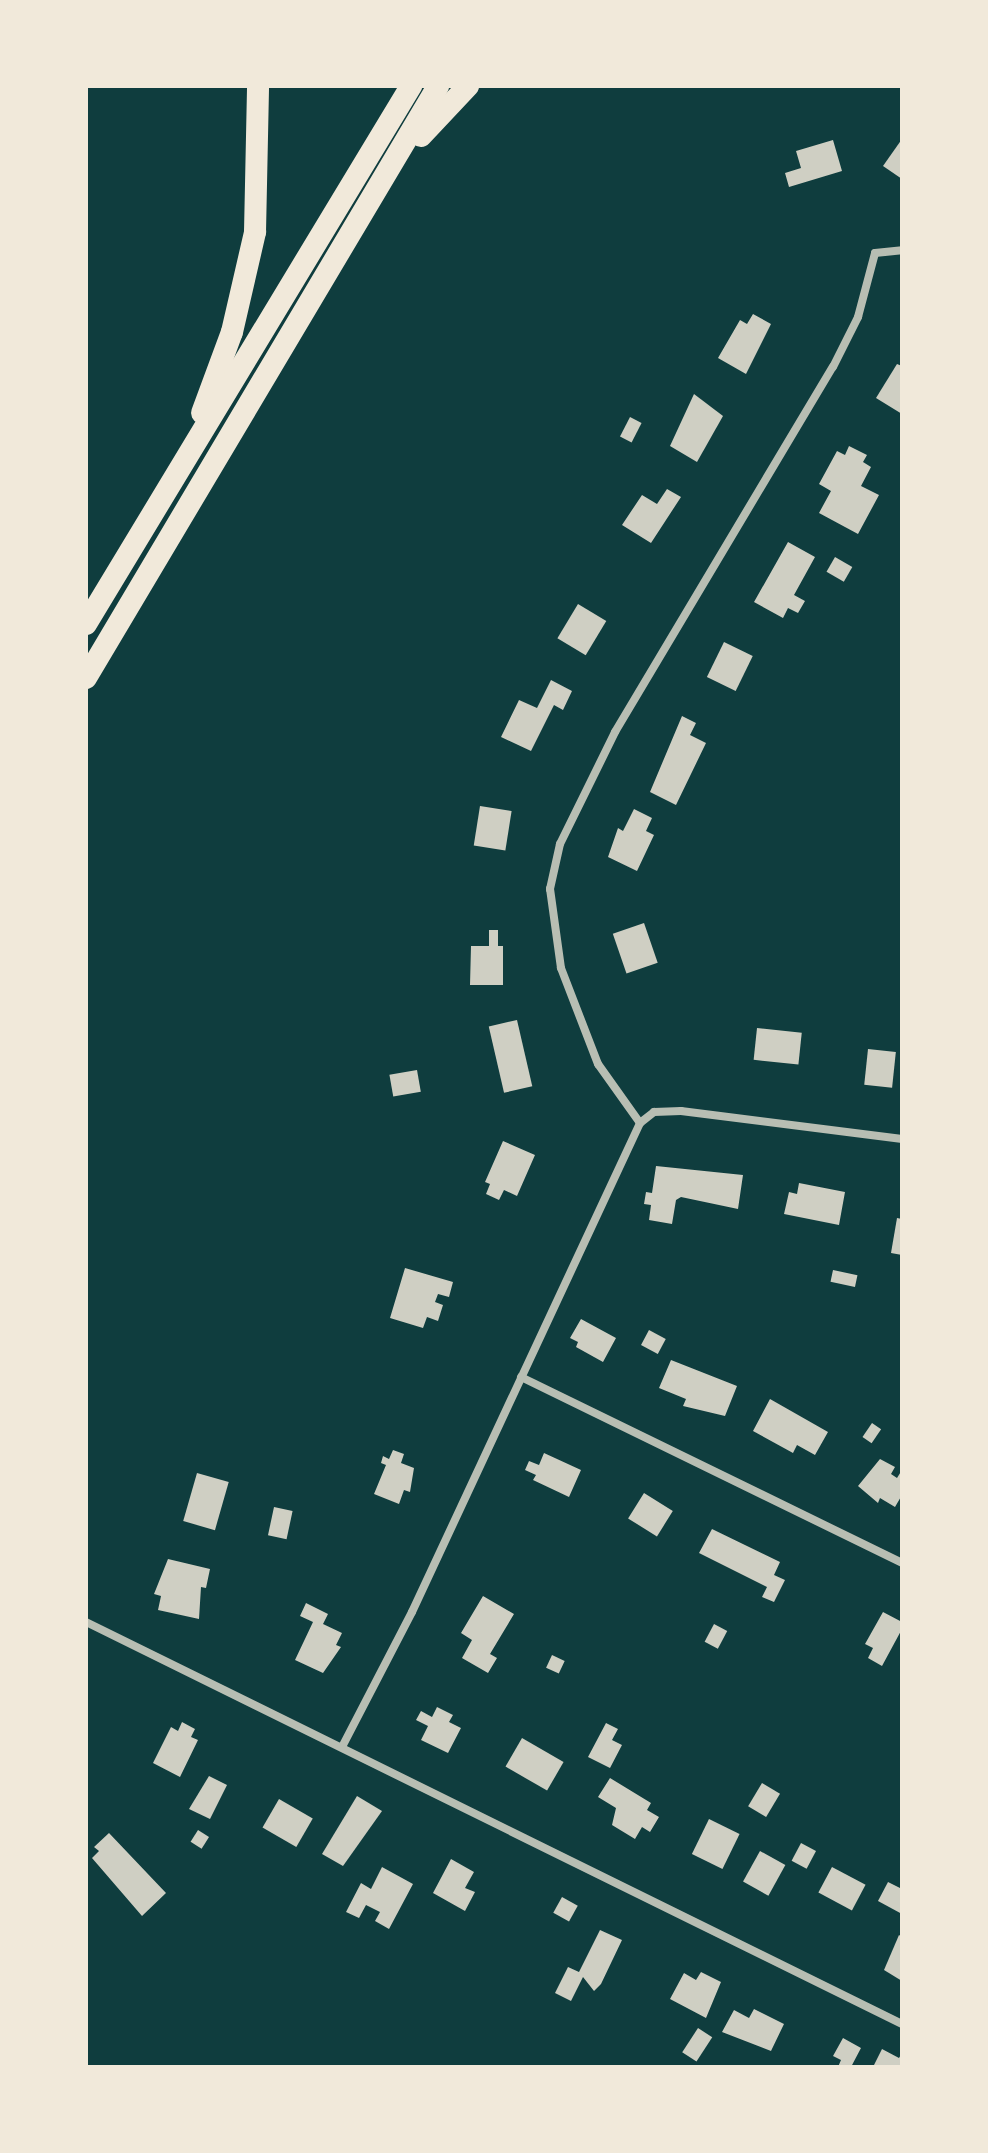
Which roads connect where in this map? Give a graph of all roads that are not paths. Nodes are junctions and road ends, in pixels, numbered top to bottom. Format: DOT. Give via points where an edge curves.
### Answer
graph roads {
  1 [pos="258,86"];
  2 [pos="411,86"];
  3 [pos="438,86"];
  4 [pos="468,86"];
  5 [pos="378,191"];
  6 [pos="902,250"];
  7 [pos="162,493"];
  8 [pos="86,624"];
  9 [pos="86,678"];
  10 [pos="640,1123"];
  11 [pos="902,1139"];
  12 [pos="521,1377"];
  13 [pos="902,1563"];
  14 [pos="86,1622"];
  15 [pos="342,1747"];
  16 [pos="902,2024"];
  1 -- 7 [label="highway" via="259,183 246,281 220,372"];
  2 -- 7 [label="highway" via="270,326"];
  3 -- 5 [label="highway"];
  4 -- 5 [label="highway"];
  5 -- 9 [label="highway"];
  6 -- 10 [label="street" via="875,253 858,317 833,367 615,732 556,855 550,899 561,968 598,1064"];
  7 -- 8 [label="highway"];
  10 -- 11 [label="street" via="654,1112 681,1111"];
  10 -- 12 [label="street"];
  12 -- 13 [label="street"];
  12 -- 15 [label="street" via="412,1612"];
  14 -- 15 [label="street"];
  15 -- 16 [label="street" via="430,1796"];
}
